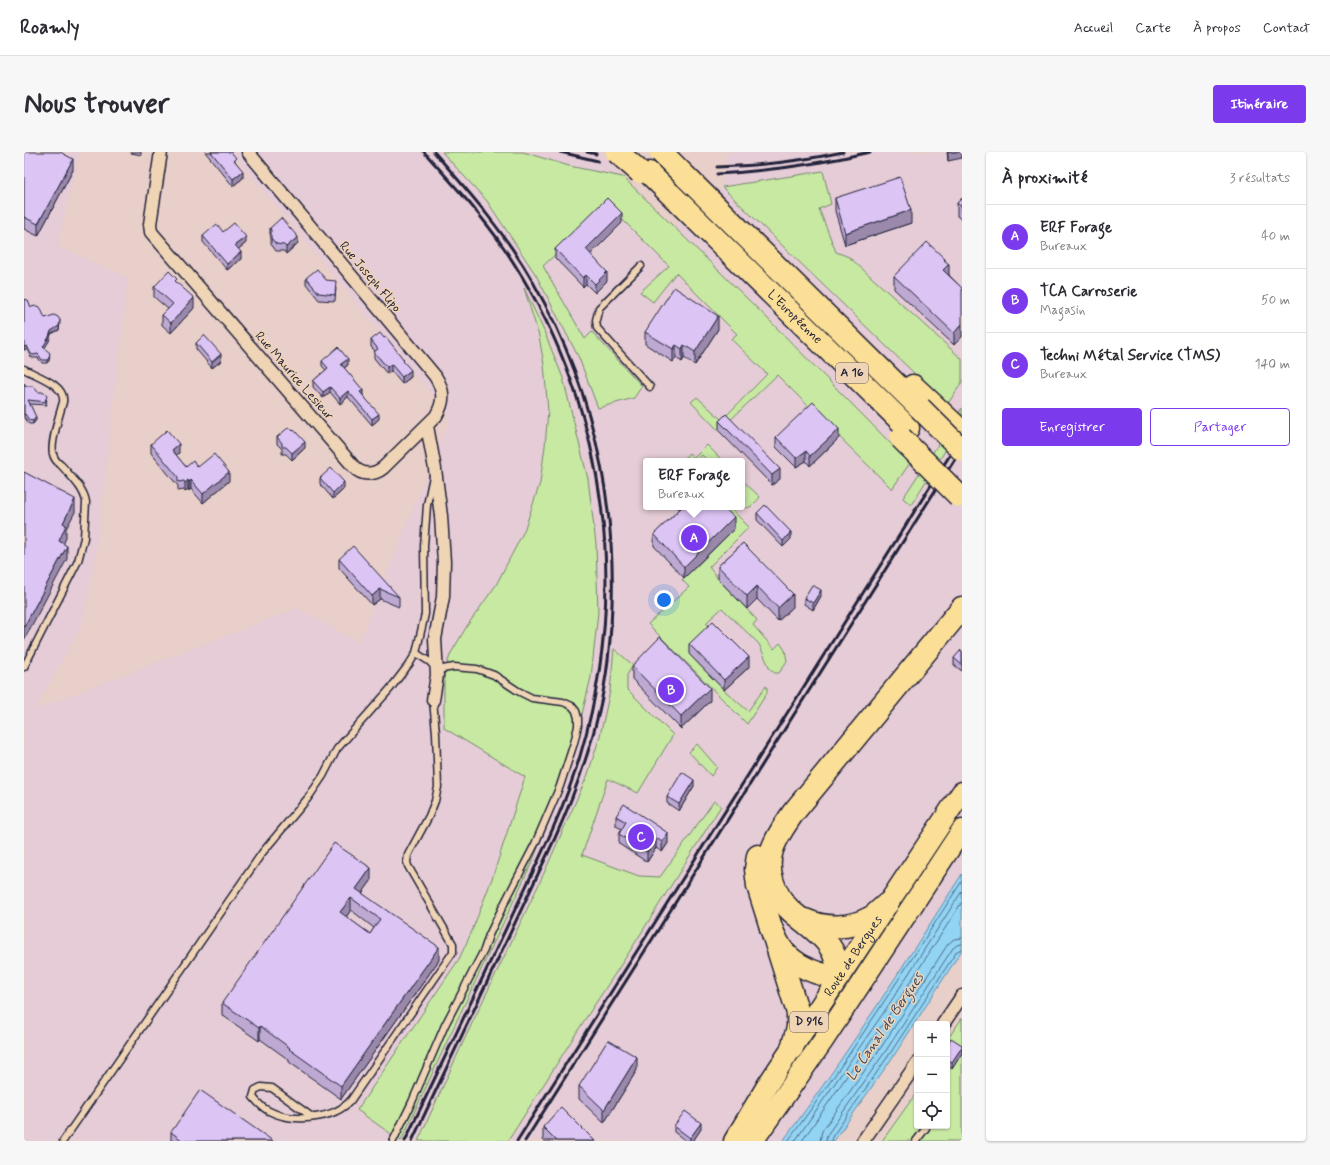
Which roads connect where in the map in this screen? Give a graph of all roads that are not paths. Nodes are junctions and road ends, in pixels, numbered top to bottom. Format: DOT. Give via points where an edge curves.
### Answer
graph roads {
  1 [pos="161,152"];
  2 [pos="248,152"];
  3 [pos="617,152"];
  4 [pos="628,152"];
  5 [pos="666,152"];
  6 [pos="645,173"];
  7 [pos="641,266"];
  8 [pos="24,369"];
  9 [pos="650,387"];
  10 [pos="923,403"];
  11 [pos="427,426"];
  12 [pos="962,432"];
  13 [pos="962,450"];
  14 [pos="435,469"];
  15 [pos="961,492"];
  16 [pos="962,591"];
  17 [pos="962,608"];
  18 [pos="416,653"];
  19 [pos="24,667"];
  20 [pos="437,670"];
  21 [pos="433,700"];
  22 [pos="962,792"];
  23 [pos="962,830"];
  24 [pos="887,904"];
  25 [pos="797,916"];
  26 [pos="771,928"];
  27 [pos="886,947"];
  28 [pos="840,976"];
  29 [pos="962,996"];
  30 [pos="945,1021"];
  31 [pos="792,1048"];
  32 [pos="914,1068"];
  33 [pos="312,1117"];
  34 [pos="770,1118"];
  35 [pos="925,1129"];
  36 [pos="63,1141"];
  37 [pos="393,1141"];
  38 [pos="734,1141"];
  39 [pos="753,1141"];
  40 [pos="863,1141"];
  41 [pos="916,1141"];
  1 -- 11 [label="street, Rue Maurice Lesieur" via="149,227 152,234 357,471 371,474 379,471"];
  2 -- 11 [label="street, Rue Joseph Flipo" via="438,381 442,392 442,407"];
  3 -- 6 [label="highway, bridge"];
  4 -- 6 [label="highway"];
  5 -- 10 [label="highway, L'Européenne / A 16, bridge" via="811,300"];
  6 -- 15 [label="highway, L'Européenne / A 16" via="796,318"];
  7 -- 9 [label="lane" via="599,308 596,320 597,328"];
  8 -- 19 [label="lane" via="62,391 64,397 53,453 81,489 86,502 84,538 78,561"];
  10 -- 12 [label="highway"];
  10 -- 13 [label="highway, L'Européenne / A 16, bridge"];
  11 -- 14 [label="street"];
  14 -- 18 [label="lane" via="427,505 424,546 425,614"];
  14 -- 20 [label="street" via="444,567 442,601 435,639"];
  16 -- 26 [label="highway" via="782,812 767,834 759,852 756,869 758,886"];
  17 -- 25 [label="highway" via="809,794 778,836 771,851 771,873 780,898"];
  18 -- 20 [label="lane"];
  18 -- 36 [label="lane" via="390,689 337,749 308,798 262,853"];
  20 -- 21 [label="street"];
  20 -- 37 [label="lane" via="454,667 477,669 494,675 532,698 563,702 572,706 578,722 560,786 535,844 445,1025"];
  21 -- 33 [label="lane" via="438,787 432,810 406,862 453,944 453,952 351,1100 333,1114"];
  22 -- 24 [label="main road, Route de Bergues / D 916"];
  23 -- 27 [label="main road, Route de Bergues / D 916"];
  24 -- 25 [label="highway" via="870,918 840,926 819,925"];
  24 -- 28 [label="main road, Route de Bergues / D 916"];
  25 -- 28 [label="highway" via="821,935 832,950 838,961"];
  26 -- 28 [label="highway" via="782,949 798,964 823,975"];
  26 -- 31 [label="highway" via="798,1012 798,1028"];
  27 -- 28 [label="main road" via="861,968"];
  27 -- 34 [label="main road, Route de Bergues / D 916"];
  28 -- 31 [label="main road, Route de Bergues / D 916"];
  28 -- 34 [label="main road" via="832,1007"];
  29 -- 30 [label="street"];
  31 -- 38 [label="main road, Route de Bergues / D 916"];
  32 -- 40 [label="street"];
  33 -- 33 [label="lane" via="303,1119 281,1116 269,1111 253,1096 255,1090 261,1087 272,1088"];
  34 -- 39 [label="main road, Route de Bergues / D 916"];
  35 -- 41 [label="lane"];
}
